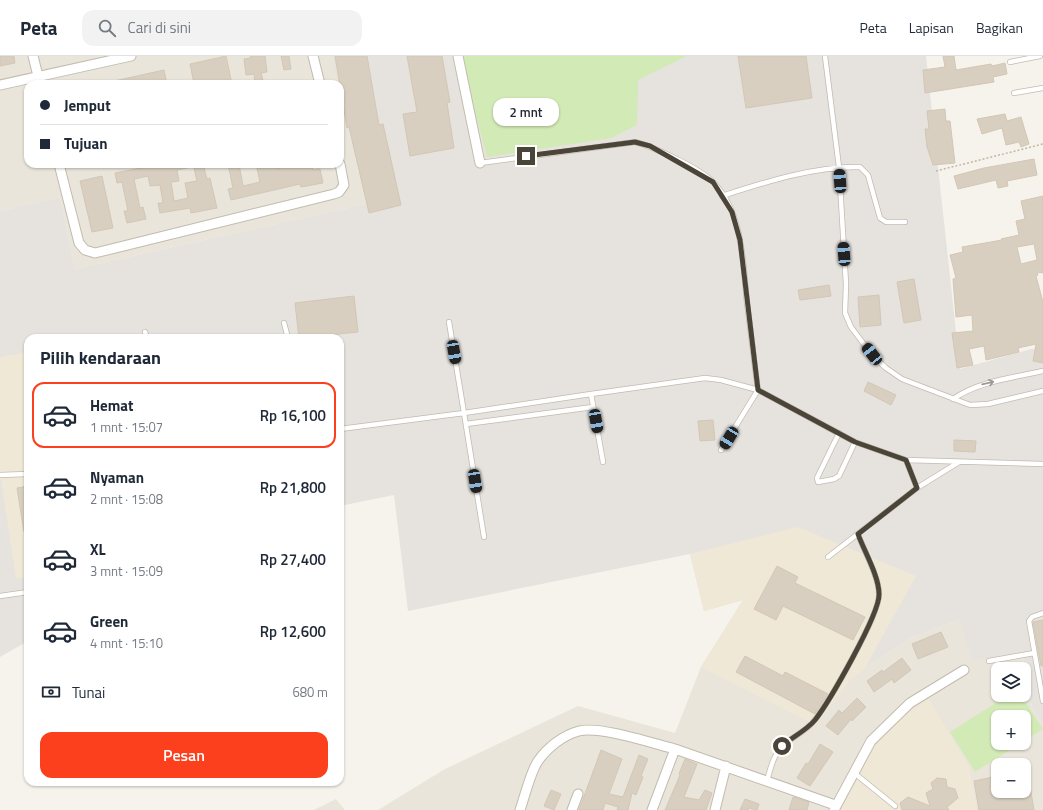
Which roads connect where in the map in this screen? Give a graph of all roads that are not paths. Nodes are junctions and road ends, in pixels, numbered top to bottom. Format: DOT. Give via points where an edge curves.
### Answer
graph roads {
  1 [pos="34,56"];
  2 [pos="131,56"];
  3 [pos="313,56"];
  4 [pos="458,56"];
  5 [pos="825,56"];
  6 [pos="1040,56"];
  7 [pos="1010,62"];
  8 [pos="39,80"];
  9 [pos="319,80"];
  10 [pos="24,82"];
  11 [pos="0,85"];
  12 [pos="1043,88"];
  13 [pos="1014,93"];
  14 [pos="480,163"];
  15 [pos="839,167"];
  16 [pos="60,168"];
  17 [pos="341,168"];
  18 [pos="722,196"];
  19 [pos="905,222"];
  20 [pos="449,322"];
  21 [pos="284,323"];
  22 [pos="287,334"];
  23 [pos="1043,371"];
  24 [pos="758,390"];
  25 [pos="1043,391"];
  26 [pos="591,394"];
  27 [pos="953,399"];
  28 [pos="593,407"];
  29 [pos="464,413"];
  30 [pos="466,424"];
  31 [pos="344,428"];
  32 [pos="839,433"];
  33 [pos="855,442"];
  34 [pos="721,450"];
  35 [pos="906,460"];
  36 [pos="603,462"];
  37 [pos="960,462"];
  38 [pos="1043,464"];
  39 [pos="24,474"];
  40 [pos="0,475"];
  41 [pos="917,488"];
  42 [pos="858,534"];
  43 [pos="484,537"];
  44 [pos="828,557"];
  45 [pos="24,593"];
  46 [pos="0,596"];
  47 [pos="1043,614"];
  48 [pos="1034,652"];
  49 [pos="989,661"];
  50 [pos="964,670"];
  51 [pos="1043,701"];
  52 [pos="675,749"];
  53 [pos="726,766"];
  54 [pos="853,772"];
  55 [pos="766,781"];
  56 [pos="578,794"];
  57 [pos="895,806"];
  58 [pos="835,808"];
  59 [pos="520,810"];
  60 [pos="572,810"];
  61 [pos="652,810"];
  62 [pos="715,810"];
  1 -- 8 [label="street"];
  2 -- 8 [label="street"];
  3 -- 9 [label="street"];
  4 -- 14 [label="street"];
  5 -- 15 [label="lane"];
  6 -- 7 [label="lane"];
  10 -- 11 [label="street"];
  12 -- 13 [label="lane"];
  14 -- 18 [label="lane" via="635,142 650,146 690,167 713,182"];
  15 -- 18 [label="lane" via="784,178"];
  15 -- 19 [label="lane" via="860,167 865,171 880,218 886,222"];
  15 -- 27 [label="lane" via="846,284 845,314 850,327 886,368 902,378"];
  16 -- 17 [label="street" via="79,243 85,250 95,252 334,194 344,185"];
  18 -- 24 [label="lane" via="732,212 740,240"];
  20 -- 29 [label="lane"];
  21 -- 22 [label="lane"];
  27 -- 23 [label="lane, one-way" via="980,385"];
  24 -- 26 [label="lane" via="705,378"];
  24 -- 32 [label="lane"];
  24 -- 34 [label="lane"];
  25 -- 27 [label="lane" via="978,406"];
  26 -- 28 [label="lane"];
  26 -- 29 [label="lane"];
  28 -- 30 [label="lane"];
  28 -- 36 [label="lane"];
  29 -- 30 [label="lane"];
  29 -- 31 [label="lane"];
  30 -- 43 [label="lane"];
  32 -- 33 [label="lane"];
  32 -- 33 [label="lane" via="817,478 818,482 839,476"];
  33 -- 35 [label="lane"];
  35 -- 37 [label="lane"];
  35 -- 41 [label="lane"];
  37 -- 38 [label="lane"];
  37 -- 41 [label="lane"];
  39 -- 40 [label="lane"];
  41 -- 42 [label="lane"];
  42 -- 44 [label="lane"];
  42 -- 55 [label="lane" via="878,584 878,603 866,632 815,720 782,746 774,757"];
  45 -- 46 [label="lane"];
  47 -- 48 [label="lane" via="1032,616 1029,621"];
  48 -- 49 [label="lane"];
  48 -- 51 [label="lane"];
  50 -- 54 [label="street" via="910,703 871,741"];
  52 -- 53 [label="street"];
  52 -- 59 [label="street" via="607,732 580,730 557,742 537,762"];
  52 -- 61 [label="street"];
  53 -- 55 [label="street"];
  53 -- 62 [label="street"];
  54 -- 57 [label="lane"];
  54 -- 58 [label="street"];
  55 -- 58 [label="street"];
  56 -- 60 [label="street"];
}
